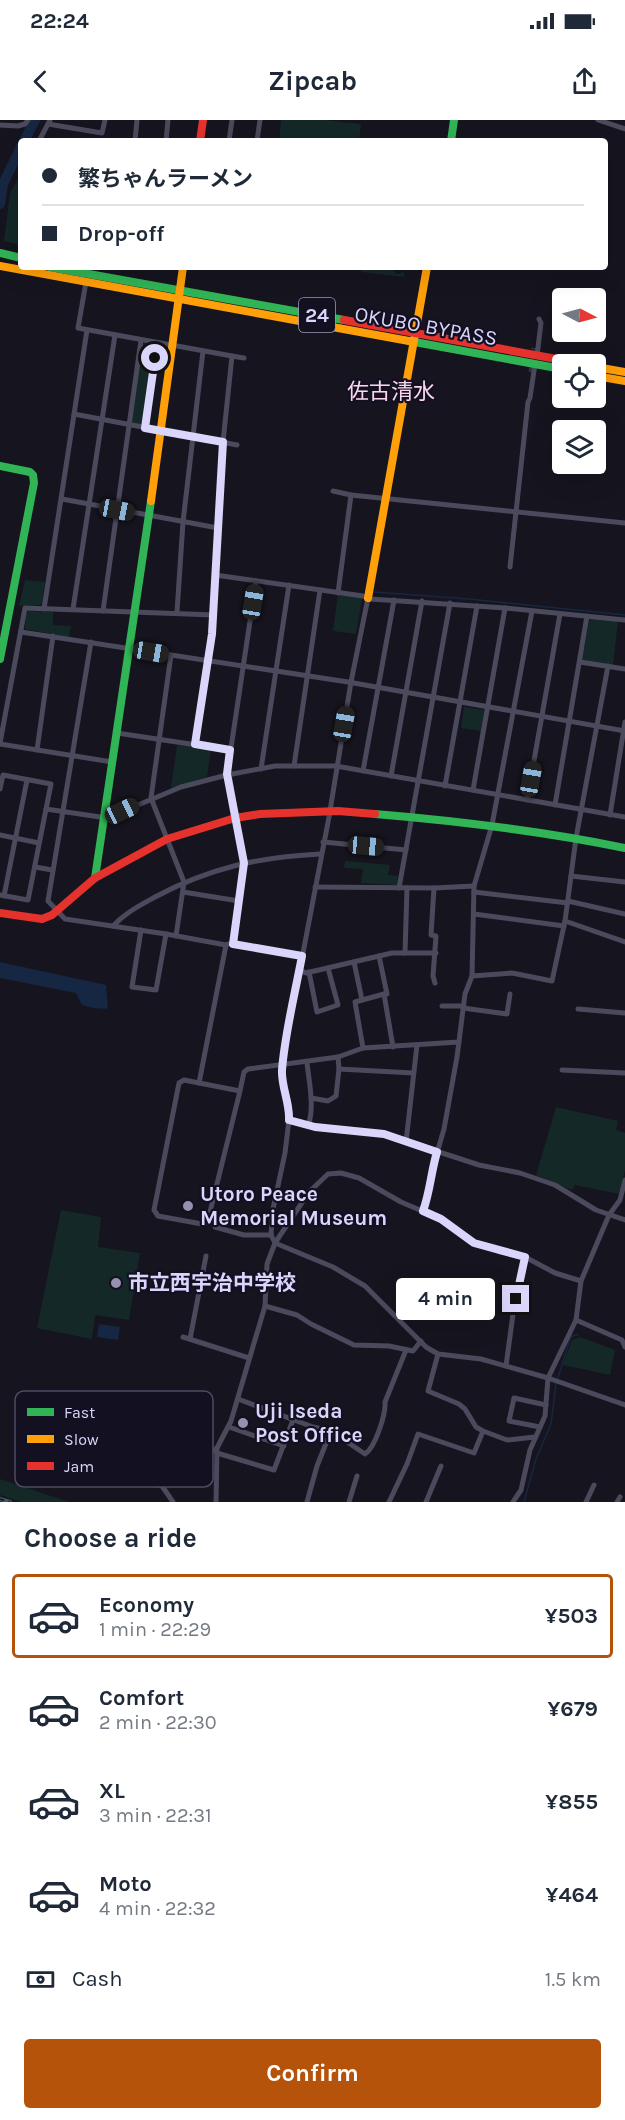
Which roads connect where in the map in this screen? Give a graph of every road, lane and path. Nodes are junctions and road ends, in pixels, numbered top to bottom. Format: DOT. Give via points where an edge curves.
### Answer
graph roads {
  1 [pos="28,120"];
  2 [pos="105,120"];
  3 [pos="137,120"];
  4 [pos="168,120"];
  5 [pos="203,120"];
  6 [pos="232,120"];
  7 [pos="260,120"];
  8 [pos="454,120"];
  9 [pos="598,120"];
  10 [pos="49,122"];
  11 [pos="10,123"];
  12 [pos="0,124"];
  13 [pos="625,129"];
  14 [pos="41,138"];
  15 [pos="135,138"];
  16 [pos="165,138"];
  17 [pos="200,138"];
  18 [pos="229,138"];
  19 [pos="257,138"];
  20 [pos="451,138"];
  21 [pos="0,253"];
  22 [pos="0,259"];
  23 [pos="18,259"];
  24 [pos="18,260"];
  25 [pos="0,266"];
  26 [pos="18,270"];
  27 [pos="20,270"];
  28 [pos="183,270"];
  29 [pos="426,270"];
  30 [pos="90,271"];
  31 [pos="0,273"];
  32 [pos="55,277"];
  33 [pos="86,282"];
  34 [pos="179,295"];
  35 [pos="87,330"];
  36 [pos="414,333"];
  37 [pos="115,334"];
  38 [pos="141,340"];
  39 [pos="157,343"];
  40 [pos="412,343"];
  41 [pos="172,345"];
  42 [pos="203,351"];
  43 [pos="535,352"];
  44 [pos="232,356"];
  45 [pos="552,356"];
  46 [pos="244,358"];
  47 [pos="533,368"];
  48 [pos="552,369"];
  49 [pos="606,369"];
  50 [pos="625,372"];
  51 [pos="606,378"];
  52 [pos="625,381"];
  53 [pos="74,414"];
  54 [pos="102,419"];
  55 [pos="129,425"];
  56 [pos="145,428"];
  57 [pos="160,431"];
  58 [pos="193,436"];
  59 [pos="223,442"];
  60 [pos="237,445"];
  61 [pos="0,466"];
  62 [pos="333,491"];
  63 [pos="351,495"];
  64 [pos="385,498"];
  65 [pos="62,500"];
  66 [pos="89,504"];
  67 [pos="117,510"];
  68 [pos="517,511"];
  69 [pos="148,515"];
  70 [pos="183,522"];
  71 [pos="625,523"];
  72 [pos="218,528"];
  73 [pos="510,567"];
  74 [pos="215,575"];
  75 [pos="256,581"];
  76 [pos="289,585"];
  77 [pos="320,590"];
  78 [pos="338,592"];
  79 [pos="368,598"];
  80 [pos="394,600"];
  81 [pos="422,601"];
  82 [pos="450,603"];
  83 [pos="477,606"];
  84 [pos="505,608"];
  85 [pos="44,609"];
  86 [pos="73,609"];
  87 [pos="103,611"];
  88 [pos="136,611"];
  89 [pos="532,611"];
  90 [pos="177,612"];
  91 [pos="560,614"];
  92 [pos="214,615"];
  93 [pos="587,616"];
  94 [pos="625,620"];
  95 [pos="21,632"];
  96 [pos="53,636"];
  97 [pos="2,641"];
  98 [pos="91,642"];
  99 [pos="130,649"];
  100 [pos="171,655"];
  101 [pos="0,660"];
  102 [pos="208,660"];
  103 [pos="580,662"];
  104 [pos="243,665"];
  105 [pos="608,666"];
  106 [pos="625,669"];
  107 [pos="275,670"];
  108 [pos="308,675"];
  109 [pos="351,682"];
  110 [pos="378,687"];
  111 [pos="405,692"];
  112 [pos="433,697"];
  113 [pos="460,702"];
  114 [pos="487,707"];
  115 [pos="513,711"];
  116 [pos="542,716"];
  117 [pos="569,721"];
  118 [pos="625,723"];
  119 [pos="596,726"];
  120 [pos="624,731"];
  121 [pos="117,733"];
  122 [pos="159,740"];
  123 [pos="0,744"];
  124 [pos="195,744"];
  125 [pos="37,750"];
  126 [pos="230,750"];
  127 [pos="71,756"];
  128 [pos="112,762"];
  129 [pos="294,766"];
  130 [pos="336,766"];
  131 [pos="261,769"];
  132 [pos="363,771"];
  133 [pos="227,774"];
  134 [pos="391,776"];
  135 [pos="27,780"];
  136 [pos="418,781"];
  137 [pos="446,786"];
  138 [pos="0,789"];
  139 [pos="472,790"];
  140 [pos="497,795"];
  141 [pos="151,798"];
  142 [pos="527,800"];
  143 [pos="555,805"];
  144 [pos="46,809"];
  145 [pos="581,810"];
  146 [pos="330,811"];
  147 [pos="62,812"];
  148 [pos="610,815"];
  149 [pos="412,817"];
  150 [pos="625,817"];
  151 [pos="104,818"];
  152 [pos="235,818"];
  153 [pos="492,825"];
  154 [pos="0,835"];
  155 [pos="16,838"];
  156 [pos="576,838"];
  157 [pos="167,839"];
  158 [pos="323,842"];
  159 [pos="39,843"];
  160 [pos="625,848"];
  161 [pos="406,850"];
  162 [pos="320,854"];
  163 [pos="244,863"];
  164 [pos="35,867"];
  165 [pos="52,870"];
  166 [pos="571,876"];
  167 [pos="95,878"];
  168 [pos="184,882"];
  169 [pos="625,882"];
  170 [pos="315,887"];
  171 [pos="399,888"];
  172 [pos="407,888"];
  173 [pos="434,888"];
  174 [pos="474,889"];
  175 [pos="183,892"];
  176 [pos="2,895"];
  177 [pos="239,901"];
  178 [pos="568,902"];
  179 [pos="57,911"];
  180 [pos="0,913"];
  181 [pos="474,914"];
  182 [pos="625,914"];
  183 [pos="565,924"];
  184 [pos="113,926"];
  185 [pos="141,930"];
  186 [pos="166,934"];
  187 [pos="176,936"];
  188 [pos="625,942"];
  189 [pos="233,944"];
  190 [pos="226,945"];
  191 [pos="405,953"];
  192 [pos="436,953"];
  193 [pos="302,956"];
  194 [pos="379,956"];
  195 [pos="354,962"];
  196 [pos="328,968"];
  197 [pos="300,970"];
  198 [pos="309,972"];
  199 [pos="472,976"];
  200 [pos="435,983"];
  201 [pos="384,994"];
  202 [pos="510,994"];
  203 [pos="362,1000"];
  204 [pos="442,1006"];
  205 [pos="464,1007"];
  206 [pos="578,1009"];
  207 [pos="625,1013"];
  208 [pos="459,1042"];
  209 [pos="417,1045"];
  210 [pos="393,1047"];
  211 [pos="363,1048"];
  212 [pos="338,1057"];
  213 [pos="307,1062"];
  214 [pos="283,1065"];
  215 [pos="339,1069"];
  216 [pos="562,1070"];
  217 [pos="413,1073"];
  218 [pos="625,1073"];
  219 [pos="199,1083"];
  220 [pos="240,1091"];
  221 [pos="311,1098"];
  222 [pos="289,1120"];
  223 [pos="308,1126"];
  224 [pos="406,1142"];
  225 [pos="437,1152"];
  226 [pos="625,1180"];
  227 [pos="423,1211"];
  228 [pos="609,1215"];
  229 [pos="625,1220"];
  230 [pos="215,1227"];
  231 [pos="271,1235"];
  232 [pos="275,1242"];
  233 [pos="206,1256"];
  234 [pos="525,1257"];
  235 [pos="581,1281"];
  236 [pos="265,1306"];
  237 [pos="576,1320"];
  238 [pos="183,1337"];
  239 [pos="190,1339"];
  240 [pos="421,1341"];
  241 [pos="625,1347"];
  242 [pos="406,1350"];
  243 [pos="438,1354"];
  244 [pos="249,1358"];
  245 [pos="506,1366"];
  246 [pos="549,1378"];
  247 [pos="238,1399"];
  248 [pos="546,1405"];
  249 [pos="625,1405"];
  250 [pos="294,1420"];
  251 [pos="229,1426"];
  252 [pos="540,1427"];
  253 [pos="331,1431"];
  254 [pos="483,1431"];
  255 [pos="535,1437"];
  256 [pos="284,1446"];
  257 [pos="217,1450"];
  258 [pos="213,1453"];
  259 [pos="441,1466"];
  260 [pos="357,1476"];
  261 [pos="594,1485"];
  262 [pos="161,1487"];
  263 [pos="173,1502"];
  264 [pos="216,1502"];
  265 [pos="307,1502"];
  266 [pos="349,1502"];
  267 [pos="389,1502"];
  268 [pos="426,1502"];
  269 [pos="513,1502"];
  270 [pos="586,1502"];
  1 -- 11 [label="street" via="26,124"];
  2 -- 10 [label="street" via="102,133"];
  3 -- 15 [label="street"];
  4 -- 16 [label="street"];
  5 -- 17 [label="main road"];
  6 -- 18 [label="street"];
  7 -- 19 [label="street"];
  8 -- 20 [label="main road"];
  9 -- 13 [label="street"];
  10 -- 14 [label="street"];
  11 -- 12 [label="street"];
  21 -- 23 [label="main road"];
  22 -- 24 [label="main road"];
  25 -- 26 [label="main road, OKUBO BYPASS / 24"];
  27 -- 32 [label="main road, OKUBO BYPASS / 24"];
  28 -- 34 [label="main road"];
  29 -- 36 [label="main road"];
  30 -- 34 [label="main road, OKUBO BYPASS / 24"];
  31 -- 32 [label="main road"];
  32 -- 33 [label="main road, OKUBO BYPASS / 24"];
  33 -- 34 [label="main road, OKUBO BYPASS / 24"];
  33 -- 35 [label="street" via="78,328"];
  34 -- 36 [label="main road, OKUBO BYPASS / 24"];
  34 -- 40 [label="main road, OKUBO BYPASS / 24"];
  34 -- 41 [label="main road"];
  35 -- 37 [label="street"];
  35 -- 53 [label="street"];
  36 -- 40 [label="main road"];
  36 -- 43 [label="main road, OKUBO BYPASS / 24"];
  37 -- 38 [label="street"];
  37 -- 54 [label="street"];
  38 -- 39 [label="street"];
  38 -- 55 [label="street"];
  39 -- 41 [label="street"];
  39 -- 56 [label="street"];
  40 -- 47 [label="main road, OKUBO BYPASS / 24"];
  40 -- 64 [label="main road"];
  41 -- 42 [label="street"];
  41 -- 57 [label="main road"];
  42 -- 44 [label="street"];
  42 -- 58 [label="street"];
  43 -- 43 [label="street" via="539,319 541,323"];
  43 -- 45 [label="main road, OKUBO BYPASS / 24"];
  44 -- 46 [label="street"];
  44 -- 59 [label="street"];
  47 -- 48 [label="main road, OKUBO BYPASS / 24"];
  47 -- 68 [label="street"];
  49 -- 50 [label="main road"];
  51 -- 52 [label="main road"];
  53 -- 54 [label="street"];
  53 -- 65 [label="street"];
  54 -- 55 [label="street"];
  54 -- 66 [label="street"];
  55 -- 56 [label="street"];
  55 -- 67 [label="street"];
  56 -- 57 [label="street"];
  57 -- 58 [label="street"];
  57 -- 69 [label="main road"];
  58 -- 59 [label="street"];
  58 -- 70 [label="street"];
  59 -- 60 [label="street"];
  59 -- 72 [label="street"];
  61 -- 97 [label="main road" via="30,472 34,483"];
  62 -- 63 [label="street"];
  63 -- 64 [label="street"];
  63 -- 78 [label="street"];
  64 -- 68 [label="street"];
  64 -- 79 [label="main road"];
  65 -- 66 [label="street"];
  65 -- 85 [label="street"];
  66 -- 67 [label="street"];
  66 -- 86 [label="street"];
  67 -- 69 [label="street"];
  67 -- 87 [label="street"];
  68 -- 71 [label="street"];
  68 -- 73 [label="street"];
  69 -- 70 [label="street"];
  69 -- 88 [label="main road"];
  70 -- 72 [label="street"];
  70 -- 90 [label="street"];
  72 -- 74 [label="street"];
  74 -- 75 [label="street"];
  74 -- 92 [label="street"];
  75 -- 76 [label="street"];
  75 -- 104 [label="street"];
  76 -- 77 [label="street"];
  76 -- 107 [label="street"];
  77 -- 78 [label="street"];
  77 -- 108 [label="street"];
  78 -- 79 [label="street"];
  79 -- 80 [label="street"];
  79 -- 109 [label="street"];
  80 -- 81 [label="street"];
  80 -- 110 [label="street"];
  81 -- 82 [label="street"];
  81 -- 111 [label="street"];
  82 -- 83 [label="street"];
  82 -- 112 [label="street"];
  83 -- 84 [label="street"];
  83 -- 113 [label="street"];
  84 -- 89 [label="street"];
  84 -- 114 [label="street"];
  85 -- 86 [label="street"];
  85 -- 95 [label="street" via="25,608"];
  86 -- 87 [label="street"];
  87 -- 88 [label="street"];
  88 -- 90 [label="street"];
  88 -- 99 [label="main road"];
  89 -- 91 [label="street"];
  89 -- 115 [label="street"];
  90 -- 92 [label="street"];
  91 -- 93 [label="street"];
  91 -- 116 [label="street"];
  92 -- 102 [label="street"];
  93 -- 94 [label="street"];
  93 -- 103 [label="street"];
  95 -- 96 [label="street"];
  95 -- 123 [label="street"];
  96 -- 98 [label="street"];
  96 -- 125 [label="street"];
  97 -- 101 [label="main road"];
  98 -- 99 [label="street"];
  98 -- 127 [label="street"];
  99 -- 100 [label="street"];
  99 -- 121 [label="main road"];
  100 -- 102 [label="street"];
  100 -- 122 [label="street"];
  102 -- 104 [label="street"];
  102 -- 124 [label="street"];
  103 -- 105 [label="street"];
  103 -- 117 [label="street"];
  104 -- 107 [label="street"];
  104 -- 126 [label="street"];
  105 -- 106 [label="street"];
  105 -- 119 [label="street"];
  107 -- 108 [label="street"];
  107 -- 131 [label="street"];
  108 -- 109 [label="street"];
  108 -- 129 [label="street"];
  109 -- 110 [label="street"];
  109 -- 130 [label="street"];
  110 -- 111 [label="street"];
  110 -- 132 [label="street"];
  111 -- 112 [label="street"];
  111 -- 134 [label="street"];
  112 -- 113 [label="street"];
  112 -- 136 [label="street"];
  113 -- 114 [label="street"];
  113 -- 137 [label="street"];
  114 -- 115 [label="street"];
  114 -- 139 [label="street"];
  115 -- 116 [label="street"];
  115 -- 140 [label="street"];
  116 -- 117 [label="street"];
  116 -- 142 [label="street"];
  117 -- 119 [label="street"];
  117 -- 143 [label="street"];
  118 -- 120 [label="street"];
  119 -- 120 [label="street"];
  119 -- 145 [label="street"];
  120 -- 148 [label="street"];
  121 -- 122 [label="street"];
  121 -- 128 [label="main road"];
  122 -- 124 [label="street"];
  122 -- 141 [label="street"];
  123 -- 125 [label="street"];
  124 -- 126 [label="street"];
  125 -- 127 [label="street"];
  126 -- 133 [label="street"];
  127 -- 128 [label="street"];
  127 -- 147 [label="street"];
  128 -- 151 [label="main road"];
  129 -- 130 [label="street"];
  129 -- 131 [label="street"];
  130 -- 132 [label="street"];
  130 -- 146 [label="street"];
  131 -- 133 [label="street"];
  132 -- 134 [label="street"];
  133 -- 141 [label="street"];
  133 -- 152 [label="street"];
  134 -- 136 [label="street"];
  135 -- 138 [label="street" via="3,775"];
  135 -- 144 [label="street" via="51,784"];
  135 -- 155 [label="street"];
  136 -- 137 [label="street"];
  136 -- 149 [label="street"];
  137 -- 139 [label="street"];
  139 -- 140 [label="street"];
  140 -- 142 [label="street"];
  140 -- 153 [label="street"];
  141 -- 151 [label="street"];
  141 -- 157 [label="street"];
  142 -- 143 [label="street"];
  143 -- 145 [label="street"];
  144 -- 147 [label="street"];
  144 -- 159 [label="street"];
  145 -- 148 [label="street"];
  145 -- 156 [label="street"];
  146 -- 149 [label="main road"];
  146 -- 152 [label="main road"];
  146 -- 158 [label="street"];
  147 -- 151 [label="street"];
  147 -- 165 [label="street"];
  148 -- 150 [label="street"];
  149 -- 153 [label="main road"];
  149 -- 161 [label="street"];
  151 -- 167 [label="main road"];
  152 -- 157 [label="main road"];
  152 -- 163 [label="street"];
  153 -- 156 [label="main road"];
  153 -- 174 [label="street"];
  154 -- 155 [label="street"];
  155 -- 159 [label="street"];
  155 -- 176 [label="street"];
  156 -- 160 [label="main road"];
  156 -- 166 [label="street"];
  157 -- 167 [label="main road"];
  157 -- 168 [label="street"];
  158 -- 161 [label="street"];
  158 -- 162 [label="street"];
  159 -- 164 [label="street"];
  161 -- 171 [label="street"];
  162 -- 163 [label="street"];
  162 -- 170 [label="street"];
  163 -- 168 [label="street"];
  163 -- 177 [label="street"];
  164 -- 165 [label="street"];
  164 -- 176 [label="street" via="28,900"];
  165 -- 179 [label="street" via="47,900"];
  166 -- 169 [label="street"];
  166 -- 178 [label="street"];
  167 -- 179 [label="main road"];
  168 -- 175 [label="street"];
  168 -- 184 [label="street" via="129,911"];
  170 -- 171 [label="street"];
  170 -- 193 [label="street"];
  171 -- 172 [label="street"];
  172 -- 173 [label="street"];
  172 -- 191 [label="street"];
  173 -- 174 [label="street"];
  173 -- 192 [label="street" via="431,935 436,936"];
  174 -- 178 [label="street"];
  174 -- 181 [label="street"];
  175 -- 177 [label="street"];
  175 -- 187 [label="street"];
  177 -- 189 [label="street"];
  178 -- 182 [label="street"];
  178 -- 183 [label="street"];
  179 -- 180 [label="main road" via="43,919"];
  179 -- 184 [label="street" via="65,919"];
  181 -- 183 [label="street"];
  181 -- 199 [label="street"];
  183 -- 188 [label="street"];
  183 -- 199 [label="street" via="552,981 512,973"];
  184 -- 185 [label="street"];
  185 -- 186 [label="street"];
  185 -- 186 [label="street" via="132,987 156,990"];
  186 -- 187 [label="street"];
  187 -- 190 [label="street"];
  189 -- 190 [label="street"];
  189 -- 193 [label="street"];
  190 -- 219 [label="street"];
  191 -- 192 [label="street"];
  191 -- 194 [label="street"];
  192 -- 200 [label="street"];
  193 -- 197 [label="street"];
  194 -- 195 [label="street"];
  194 -- 201 [label="street" via="387,993"];
  195 -- 196 [label="street"];
  195 -- 203 [label="street"];
  196 -- 198 [label="street"];
  196 -- 198 [label="street" via="338,1005 317,1012"];
  197 -- 198 [label="street"];
  197 -- 214 [label="street"];
  199 -- 205 [label="street"];
  201 -- 203 [label="street"];
  201 -- 210 [label="street"];
  202 -- 205 [label="street" via="507,1014"];
  203 -- 211 [label="street" via="355,1002"];
  204 -- 205 [label="street"];
  205 -- 208 [label="street"];
  206 -- 207 [label="street"];
  208 -- 209 [label="street"];
  208 -- 225 [label="street"];
  209 -- 210 [label="street"];
  209 -- 217 [label="street"];
  210 -- 211 [label="street"];
  211 -- 212 [label="street"];
  212 -- 213 [label="street"];
  212 -- 215 [label="street"];
  213 -- 214 [label="street"];
  213 -- 221 [label="street"];
  214 -- 220 [label="street" via="248,1069"];
  214 -- 222 [label="street"];
  215 -- 217 [label="street"];
  215 -- 221 [label="street" via="336,1096 328,1101"];
  216 -- 218 [label="street"];
  217 -- 224 [label="street"];
  219 -- 220 [label="street"];
  219 -- 220 [label="street" via="179,1083 154,1210 158,1216 207,1222"];
  221 -- 223 [label="street"];
  222 -- 223 [label="street"];
  222 -- 231 [label="street"];
  223 -- 224 [label="street" via="384,1134"];
  224 -- 225 [label="street"];
  225 -- 227 [label="street"];
  225 -- 228 [label="street" via="555,1185"];
  226 -- 228 [label="street" via="620,1200"];
  227 -- 232 [label="street" via="359,1178 335,1172 315,1185"];
  227 -- 234 [label="street" via="474,1243"];
  228 -- 229 [label="street"];
  228 -- 235 [label="street"];
  230 -- 231 [label="street" via="244,1235"];
  231 -- 232 [label="street"];
  232 -- 236 [label="street" via="267,1264"];
  232 -- 240 [label="street" via="333,1267 365,1286"];
  233 -- 239 [label="street"];
  234 -- 235 [label="street"];
  234 -- 245 [label="street"];
  235 -- 237 [label="street"];
  236 -- 242 [label="street" via="297,1315 354,1345"];
  236 -- 244 [label="street"];
  237 -- 241 [label="street" via="622,1340"];
  237 -- 246 [label="street"];
  238 -- 239 [label="street"];
  239 -- 244 [label="street"];
  240 -- 242 [label="street" via="413,1351"];
  240 -- 243 [label="street"];
  242 -- 253 [label="street" via="368,1453"];
  243 -- 245 [label="street"];
  243 -- 254 [label="street" via="428,1390 459,1404"];
  244 -- 247 [label="street"];
  245 -- 246 [label="street"];
  246 -- 248 [label="street"];
  246 -- 249 [label="street"];
  247 -- 250 [label="street"];
  247 -- 251 [label="street"];
  248 -- 252 [label="street"];
  248 -- 252 [label="street" via="514,1398 509,1421"];
  250 -- 253 [label="street"];
  250 -- 256 [label="street"];
  251 -- 256 [label="street"];
  251 -- 257 [label="street"];
  252 -- 255 [label="street"];
  253 -- 265 [label="street"];
  254 -- 255 [label="street" via="507,1440"];
  254 -- 267 [label="street" via="474,1453 417,1434"];
  255 -- 269 [label="street" via="521,1490"];
  256 -- 257 [label="street" via="274,1470"];
  257 -- 258 [label="street"];
  257 -- 264 [label="street"];
  259 -- 268 [label="street"];
  260 -- 266 [label="street"];
  261 -- 270 [label="street"];
  262 -- 263 [label="street"];
}
